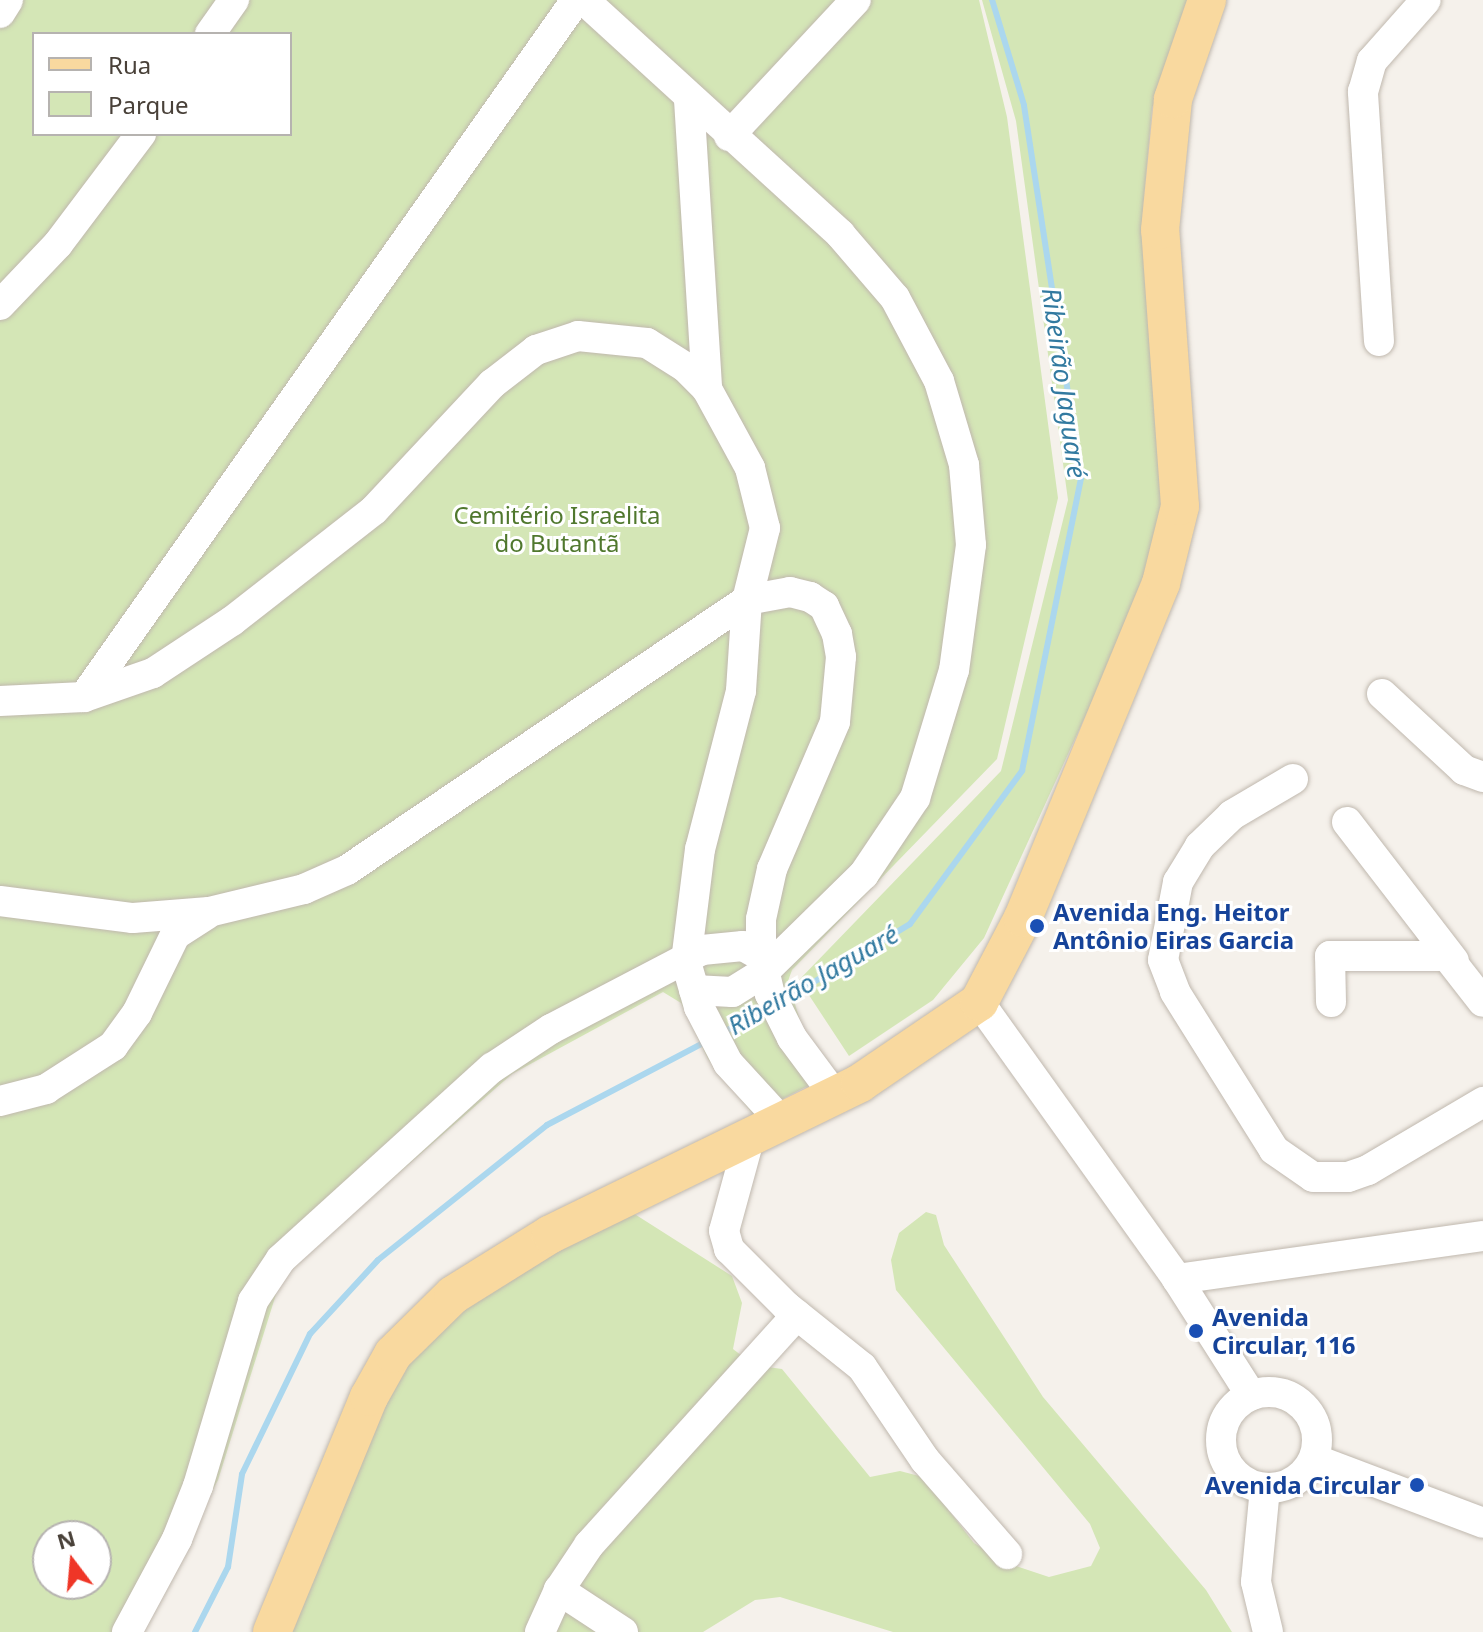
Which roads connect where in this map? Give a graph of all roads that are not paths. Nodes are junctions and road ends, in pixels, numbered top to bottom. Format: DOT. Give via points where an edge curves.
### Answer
graph roads {
  1 [pos="8,0"];
  2 [pos="234,0"];
  3 [pos="576,0"];
  4 [pos="584,0"];
  5 [pos="856,0"];
  6 [pos="1207,0"];
  7 [pos="1426,0"];
  8 [pos="0,13"];
  9 [pos="211,32"];
  10 [pos="689,100"];
  11 [pos="140,136"];
  12 [pos="729,136"];
  13 [pos="0,305"];
  14 [pos="1379,341"];
  15 [pos="707,389"];
  16 [pos="747,600"];
  17 [pos="1382,694"];
  18 [pos="84,697"];
  19 [pos="0,701"];
  20 [pos="1483,777"];
  21 [pos="1293,779"];
  22 [pos="1347,822"];
  23 [pos="0,901"];
  24 [pos="209,912"];
  25 [pos="1454,961"];
  26 [pos="686,962"];
  27 [pos="765,974"];
  28 [pos="696,999"];
  29 [pos="979,1002"];
  30 [pos="1331,1002"];
  31 [pos="1483,1002"];
  32 [pos="835,1096"];
  33 [pos="0,1101"];
  34 [pos="1483,1102"];
  35 [pos="766,1129"];
  36 [pos="1483,1236"];
  37 [pos="1177,1279"];
  38 [pos="797,1315"];
  39 [pos="1251,1395"];
  40 [pos="1314,1459"];
  41 [pos="1265,1488"];
  42 [pos="1483,1523"];
  43 [pos="1007,1554"];
  44 [pos="559,1590"];
  45 [pos="127,1632"];
  46 [pos="272,1632"];
  47 [pos="540,1632"];
  48 [pos="623,1632"];
  49 [pos="1268,1632"];
  1 -- 8 [label="street"];
  2 -- 9 [label="street"];
  3 -- 18 [label="street"];
  4 -- 10 [label="street"];
  5 -- 12 [label="street"];
  6 -- 29 [label="main road" via="1173,99 1160,230 1180,506 1161,583 1023,918"];
  7 -- 14 [label="street" via="1372,61 1363,92"];
  10 -- 12 [label="street"];
  10 -- 15 [label="street"];
  11 -- 13 [label="street" via="78,220"];
  12 -- 27 [label="street" via="840,234 895,298 939,381 964,465 971,545 954,670 915,798 864,874"];
  15 -- 16 [label="street" via="750,468 761,505 764,538"];
  15 -- 18 [label="street" via="647,343 578,336 536,350 492,384 374,510 232,621 153,673"];
  16 -- 24 [label="street" via="347,870 304,889"];
  16 -- 26 [label="street" via="741,691 700,849"];
  16 -- 27 [label="street" via="790,592 810,597 831,618 841,657 835,722 772,869 761,919"];
  17 -- 20 [label="street" via="1464,770"];
  18 -- 19 [label="street"];
  21 -- 34 [label="street" via="1232,815 1200,846 1178,882 1163,960 1175,992 1274,1150 1313,1177 1348,1177 1368,1170"];
  22 -- 25 [label="street"];
  23 -- 24 [label="street" via="133,918"];
  24 -- 33 [label="street" via="175,935 137,1013 113,1046 46,1089"];
  25 -- 30 [label="street" via="1447,956 1330,956"];
  25 -- 31 [label="street"];
  26 -- 27 [label="street" via="722,944"];
  26 -- 28 [label="street"];
  26 -- 45 [label="street" via="551,1029 492,1068 270,1272 249,1313 198,1486"];
  27 -- 28 [label="street" via="732,992"];
  27 -- 32 [label="street" via="792,1038"];
  28 -- 35 [label="street"];
  29 -- 32 [label="main road"];
  29 -- 37 [label="street"];
  32 -- 35 [label="main road"];
  35 -- 38 [label="street" via="725,1238 729,1249"];
  35 -- 46 [label="main road" via="504,1261 453,1295 393,1354 369,1397"];
  36 -- 37 [label="street"];
  37 -- 39 [label="street"];
  38 -- 43 [label="street" via="862,1367 925,1460"];
  38 -- 44 [label="street" via="589,1545"];
  39 -- 40 [label="street" via="1284,1394 1298,1401 1316,1427"];
  39 -- 41 [label="street" via="1227,1416 1221,1448 1236,1476"];
  40 -- 41 [label="street" via="1294,1482"];
  40 -- 42 [label="street"];
  41 -- 49 [label="street" via="1256,1582"];
  44 -- 47 [label="street"];
  44 -- 48 [label="street"];
}
